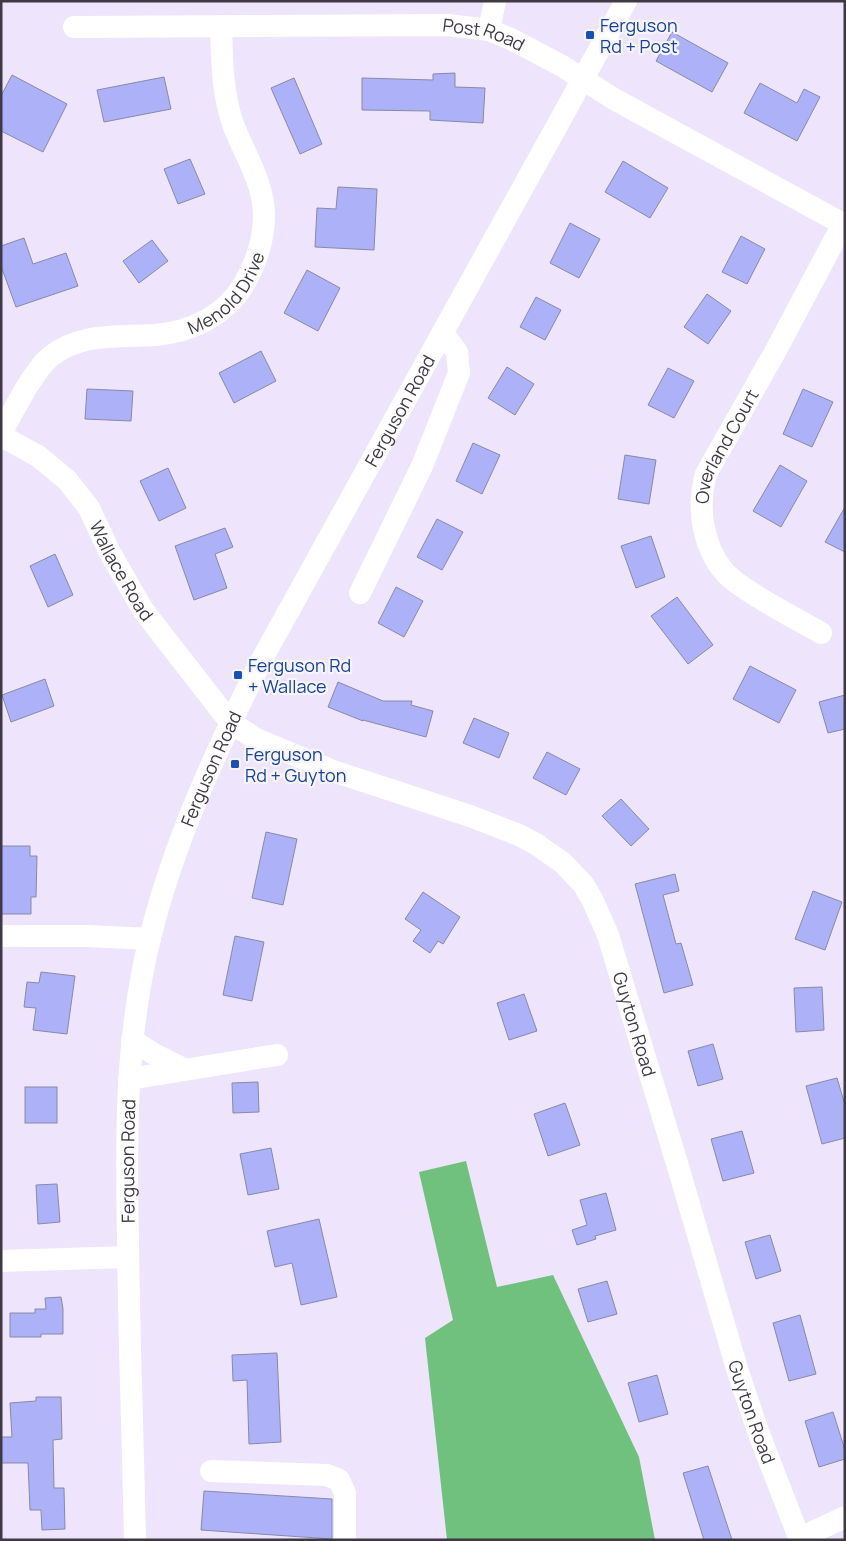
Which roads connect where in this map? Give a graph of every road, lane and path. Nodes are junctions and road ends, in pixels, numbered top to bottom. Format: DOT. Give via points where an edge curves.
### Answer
graph roads {
  1 [pos="495,1"];
  2 [pos="626,1"];
  3 [pos="222,26"];
  4 [pos="74,27"];
  5 [pos="488,30"];
  6 [pos="583,79"];
  7 [pos="844,224"];
  8 [pos="443,333"];
  9 [pos="1,434"];
  10 [pos="360,593"];
  11 [pos="821,633"];
  12 [pos="230,722"];
  13 [pos="6,936"];
  14 [pos="150,939"];
  15 [pos="132,1040"];
  16 [pos="277,1054"];
  17 [pos="184,1069"];
  18 [pos="129,1079"];
  19 [pos="128,1258"];
  20 [pos="1,1260"];
  21 [pos="211,1472"];
  22 [pos="845,1517"];
  23 [pos="800,1539"];
  24 [pos="135,1540"];
  25 [pos="345,1540"];
  1 -- 5 [label="street"];
  2 -- 6 [label="street, Ferguson Road"];
  3 -- 4 [label="street, Post Road"];
  3 -- 5 [label="street, Post Road" via="448,25"];
  3 -- 9 [label="street, Menold Drive" via="225,93 233,123 262,197 262,239 250,274 228,305 198,325 156,335 77,341 50,356 39,368"];
  5 -- 6 [label="street, Post Road" via="511,39"];
  6 -- 7 [label="street, Post Road"];
  6 -- 8 [label="street, Ferguson Road"];
  7 -- 11 [label="street, Overland Court" via="706,474 702,496 708,543 722,570 749,592"];
  8 -- 10 [label="street" via="457,352 459,373 422,466"];
  8 -- 12 [label="street, Ferguson Road"];
  9 -- 12 [label="street, Wallace Road" via="38,456 67,480 89,508 143,610"];
  12 -- 14 [label="street, Ferguson Road" via="166,879"];
  12 -- 23 [label="street, Guyton Road" via="256,739 333,771 518,835 555,856 583,884 608,935 738,1372"];
  13 -- 14 [label="street"];
  14 -- 15 [label="street, Ferguson Road"];
  15 -- 17 [label="street"];
  15 -- 18 [label="street, Ferguson Road"];
  16 -- 17 [label="street"];
  17 -- 18 [label="street"];
  18 -- 19 [label="street, Ferguson Road"];
  19 -- 20 [label="street"];
  19 -- 24 [label="street, Ferguson Road"];
  21 -- 25 [label="street" via="327,1475 339,1480 345,1493"];
  22 -- 23 [label="street"];
}
